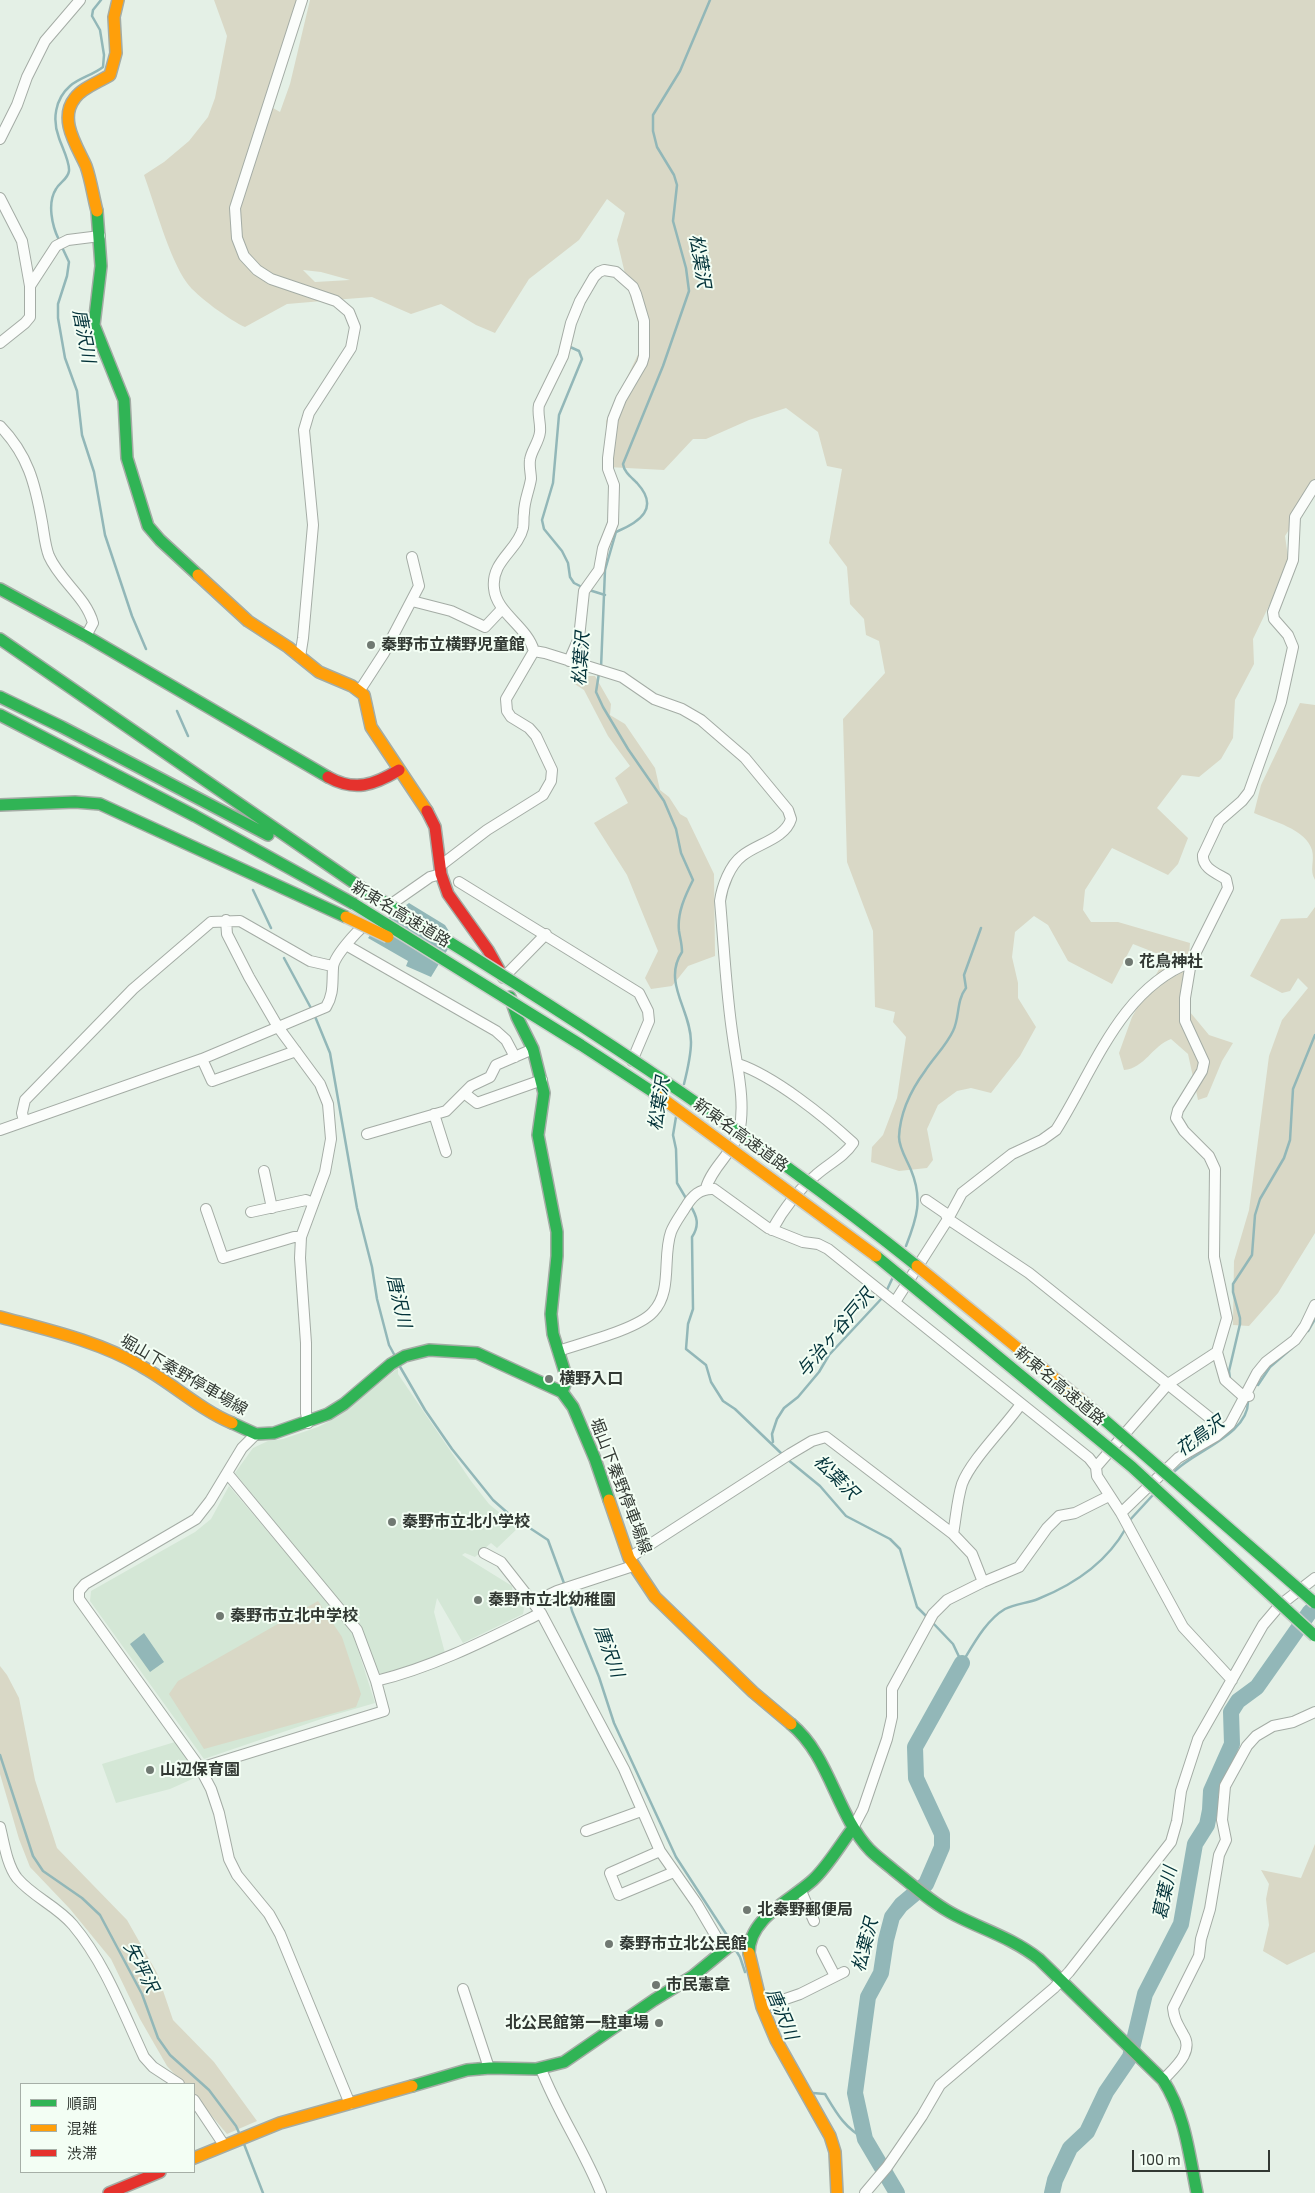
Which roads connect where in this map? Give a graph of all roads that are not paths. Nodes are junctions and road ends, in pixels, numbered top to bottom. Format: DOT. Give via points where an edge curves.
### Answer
graph roads {
  1 [pos="80,0"];
  2 [pos="118,0"];
  3 [pos="302,0"];
  4 [pos="1,132"];
  5 [pos="0,198"];
  6 [pos="100,236"];
  7 [pos="30,286"];
  8 [pos="0,343"];
  9 [pos="0,426"];
  10 [pos="1315,485"];
  11 [pos="412,557"];
  12 [pos="0,589"];
  13 [pos="412,601"];
  14 [pos="502,609"];
  15 [pos="86,636"];
  16 [pos="0,639"];
  17 [pos="534,651"];
  18 [pos="300,657"];
  19 [pos="569,660"];
  20 [pos="360,690"];
  21 [pos="0,697"];
  22 [pos="0,715"];
  23 [pos="399,770"];
  24 [pos="0,806"];
  25 [pos="440,870"];
  26 [pos="459,882"];
  27 [pos="363,889"];
  28 [pos="226,920"];
  29 [pos="546,934"];
  30 [pos="346,945"];
  31 [pos="1191,962"];
  32 [pos="332,966"];
  33 [pos="473,977"];
  34 [pos="503,978"];
  35 [pos="278,1027"];
  36 [pos="533,1049"];
  37 [pos="296,1051"];
  38 [pos="515,1057"];
  39 [pos="202,1059"];
  40 [pos="738,1064"];
  41 [pos="542,1080"];
  42 [pos="624,1080"];
  43 [pos="464,1093"];
  44 [pos="434,1114"];
  45 [pos="24,1121"];
  46 [pos="0,1130"];
  47 [pos="367,1134"];
  48 [pos="446,1152"];
  49 [pos="264,1171"];
  50 [pos="706,1188"];
  51 [pos="926,1200"];
  52 [pos="313,1203"];
  53 [pos="272,1208"];
  54 [pos="206,1209"];
  55 [pos="251,1212"];
  56 [pos="948,1219"];
  57 [pos="772,1230"];
  58 [pos="301,1237"];
  59 [pos="893,1300"];
  60 [pos="1315,1305"];
  61 [pos="0,1317"];
  62 [pos="558,1351"];
  63 [pos="1216,1352"];
  64 [pos="1168,1384"];
  65 [pos="562,1392"];
  66 [pos="1246,1396"];
  67 [pos="1021,1404"];
  68 [pos="1210,1418"];
  69 [pos="308,1423"];
  70 [pos="256,1434"];
  71 [pos="1096,1468"];
  72 [pos="226,1473"];
  73 [pos="1109,1496"];
  74 [pos="1123,1516"];
  75 [pos="953,1534"];
  76 [pos="484,1552"];
  77 [pos="631,1562"];
  78 [pos="1315,1578"];
  79 [pos="982,1582"];
  80 [pos="534,1602"];
  81 [pos="1315,1603"];
  82 [pos="541,1612"];
  83 [pos="1315,1636"];
  84 [pos="1232,1680"];
  85 [pos="376,1681"];
  86 [pos="1315,1712"];
  87 [pos="200,1768"];
  88 [pos="642,1811"];
  89 [pos="0,1827"];
  90 [pos="853,1828"];
  91 [pos="586,1831"];
  92 [pos="660,1851"];
  93 [pos="674,1872"];
  94 [pos="801,1891"];
  95 [pos="814,1921"];
  96 [pos="749,1944"];
  97 [pos="729,1947"];
  98 [pos="822,1951"];
  99 [pos="1061,1980"];
  100 [pos="463,1990"];
  101 [pos="762,2007"];
  102 [pos="489,2068"];
  103 [pos="541,2069"];
  104 [pos="1163,2080"];
  105 [pos="177,2083"];
  106 [pos="195,2102"];
  107 [pos="350,2104"];
  108 [pos="224,2145"];
  109 [pos="195,2158"];
  110 [pos="158,2173"];
  111 [pos="109,2193"];
  112 [pos="601,2193"];
  113 [pos="837,2193"];
  114 [pos="864,2193"];
  115 [pos="1197,2193"];
  1 -- 4 [label="street" via="45,41 17,105"];
  2 -- 6 [label="main road" via="114,17 116,53 110,75 76,96 69,110 72,140 91,184"];
  3 -- 18 [label="street" via="235,208 237,238 244,256 257,270 270,279 336,301 349,312 355,327 351,348 310,413 304,430 313,525"];
  5 -- 7 [label="street" via="22,241"];
  6 -- 7 [label="street" via="68,240 56,246"];
  6 -- 18 [label="main road" via="101,266 94,325 120,384 127,458 148,526 248,621"];
  7 -- 8 [label="street" via="30,317"];
  9 -- 15 [label="street" via="25,458 35,482 48,555 91,614 93,623"];
  10 -- 31 [label="street" via="1295,517 1293,560 1273,612 1292,647 1280,702 1249,792 1219,821 1203,855 1206,866 1226,879 1228,888"];
  11 -- 13 [label="street" via="419,586"];
  12 -- 15 [label="main road"];
  13 -- 14 [label="street" via="450,611 485,626"];
  13 -- 20 [label="street"];
  14 -- 17 [label="street" via="518,624"];
  14 -- 19 [label="street" via="495,595 495,574 523,528 531,476 530,460 540,432 539,405 563,356 580,302 594,277 604,270 616,272 636,294 644,321 644,356 612,419 608,469 614,484 613,523 599,570 585,588 579,638"];
  15 -- 23 [label="main road" via="341,784 357,787 377,784"];
  16 -- 27 [label="main road"];
  17 -- 19 [label="street"];
  17 -- 25 [label="street" via="506,699 506,710 536,736 552,770 551,781 543,795 487,830"];
  18 -- 20 [label="main road" via="319,672"];
  19 -- 40 [label="street" via="622,677 654,699 701,720 745,758 788,810 790,819 786,828 742,855 721,892"];
  20 -- 23 [label="main road" via="371,727"];
  21 -- 27 [label="main road, 新東名高速道路" via="251,825"];
  22 -- 33 [label="main road, 新東名高速道路, bridge" via="178,806 354,904"];
  23 -- 25 [label="main road" via="435,827"];
  24 -- 33 [label="main road, bridge" via="100,804"];
  25 -- 30 [label="street" via="400,896 361,928"];
  25 -- 34 [label="main road" via="448,894 488,950"];
  26 -- 29 [label="street"];
  27 -- 81 [label="main road, 新東名高速道路, bridge" via="590,1030 855,1216 1138,1447"];
  28 -- 32 [label="street" via="240,921 310,960"];
  28 -- 35 [label="street" via="227,934"];
  28 -- 45 [label="street" via="211,922 133,989 25,1100 22,1106"];
  29 -- 34 [label="street"];
  29 -- 42 [label="street" via="639,993 649,1021"];
  30 -- 32 [label="street"];
  30 -- 38 [label="street" via="496,1031 506,1040"];
  31 -- 56 [label="street" via="1171,972 1133,1002 1115,1027 1056,1130 1012,1154 962,1193"];
  31 -- 63 [label="street" via="1184,1021 1204,1062 1176,1118 1209,1156 1215,1169 1214,1257 1226,1318"];
  32 -- 35 [label="street" via="332,998 326,1007"];
  33 -- 83 [label="main road, 新東名高速道路, bridge" via="664,1100 814,1208 931,1299 1132,1467"];
  34 -- 36 [label="main road"];
  35 -- 37 [label="street"];
  35 -- 39 [label="street"];
  36 -- 38 [label="street"];
  36 -- 41 [label="main road"];
  37 -- 39 [label="street" via="212,1081"];
  37 -- 52 [label="street" via="320,1084 328,1104 331,1139 325,1172"];
  38 -- 43 [label="street" via="496,1066 490,1077"];
  39 -- 45 [label="street"];
  40 -- 50 [label="street" via="741,1111 738,1135 709,1176"];
  40 -- 57 [label="street" via="752,1069 812,1109 853,1143 800,1191"];
  41 -- 43 [label="street" via="476,1103"];
  41 -- 62 [label="main road" via="544,1093 538,1135 556,1225 557,1256 551,1314"];
  43 -- 44 [label="street" via="446,1111"];
  44 -- 47 [label="street"];
  44 -- 48 [label="street"];
  45 -- 46 [label="street"];
  49 -- 53 [label="street"];
  50 -- 57 [label="street" via="714,1189"];
  50 -- 62 [label="street" via="690,1200 672,1231 664,1293 654,1312 638,1323"];
  51 -- 56 [label="street"];
  52 -- 53 [label="street" via="306,1200"];
  52 -- 58 [label="street"];
  53 -- 55 [label="street"];
  54 -- 58 [label="street" via="223,1258 294,1236"];
  56 -- 59 [label="street"];
  56 -- 64 [label="street" via="1011,1259"];
  57 -- 59 [label="street" via="828,1249"];
  58 -- 69 [label="street"];
  59 -- 67 [label="street"];
  60 -- 66 [label="street" via="1295,1340 1266,1362"];
  61 -- 70 [label="main road, 堀山下秦野停車場線" via="83,1340 116,1353 142,1366 215,1416"];
  62 -- 65 [label="main road" via="568,1379"];
  63 -- 64 [label="street"];
  63 -- 66 [label="street" via="1225,1380"];
  64 -- 68 [label="street"];
  64 -- 71 [label="street"];
  65 -- 69 [label="main road, 堀山下秦野停車場線" via="477,1352 429,1350 405,1356 391,1364 344,1404"];
  65 -- 77 [label="main road, 堀山下秦野停車場線" via="573,1407 595,1459"];
  66 -- 74 [label="street" via="1230,1424 1178,1458"];
  67 -- 71 [label="street" via="1077,1447"];
  67 -- 75 [label="street" via="968,1473 962,1485"];
  69 -- 70 [label="main road, 堀山下秦野停車場線" via="274,1433"];
  70 -- 72 [label="street" via="242,1448"];
  71 -- 73 [label="street"];
  72 -- 85 [label="street" via="357,1630"];
  72 -- 87 [label="street" via="196,1519 79,1590 79,1599"];
  73 -- 74 [label="street"];
  73 -- 79 [label="street" via="1075,1513 1059,1516 1019,1567"];
  74 -- 84 [label="street" via="1183,1627"];
  75 -- 77 [label="street" via="831,1439 821,1437 787,1456"];
  75 -- 79 [label="street" via="972,1554"];
  76 -- 80 [label="street" via="501,1562"];
  77 -- 80 [label="street"];
  77 -- 90 [label="main road, 堀山下秦野停車場線" via="655,1596 753,1692 802,1733"];
  78 -- 84 [label="street" via="1271,1615"];
  79 -- 90 [label="street" via="947,1600 933,1614 892,1689 892,1717 887,1739 863,1809"];
  80 -- 82 [label="street"];
  82 -- 85 [label="street" via="435,1663"];
  82 -- 88 [label="street" via="624,1769"];
  84 -- 99 [label="street" via="1198,1739 1180,1792 1171,1842"];
  85 -- 87 [label="street" via="384,1712"];
  86 -- 104 [label="street" via="1293,1722 1273,1726 1256,1736 1225,1786 1222,1820 1226,1840 1219,1855 1199,1956 1173,2008 1173,2017 1187,2042 1186,2052"];
  87 -- 107 [label="street" via="220,1813 229,1859 270,1914 280,1934"];
  88 -- 91 [label="street"];
  88 -- 92 [label="street"];
  89 -- 105 [label="street" via="10,1866 17,1878 73,1925 101,1966 144,2057"];
  90 -- 94 [label="main road" via="824,1868"];
  90 -- 99 [label="main road, 堀山下秦野停車場線" via="870,1850 923,1894 953,1914 1021,1945"];
  92 -- 93 [label="street"];
  92 -- 93 [label="street" via="610,1873 619,1895"];
  93 -- 97 [label="street"];
  94 -- 95 [label="street"];
  94 -- 96 [label="main road" via="764,1919"];
  96 -- 97 [label="main road"];
  96 -- 101 [label="main road" via="749,1959"];
  97 -- 103 [label="main road" via="693,1976 564,2062"];
  98 -- 101 [label="street" via="839,1974 800,1994"];
  99 -- 104 [label="main road, 堀山下秦野停車場線"];
  99 -- 114 [label="street" via="940,2085 887,2167"];
  100 -- 102 [label="street"];
  101 -- 113 [label="main road" via="776,2040 824,2121 832,2144"];
  102 -- 103 [label="main road"];
  102 -- 107 [label="main road" via="467,2070"];
  103 -- 112 [label="street" via="553,2100 590,2165"];
  104 -- 115 [label="main road, 堀山下秦野停車場線" via="1172,2091 1178,2107"];
  106 -- 108 [label="street"];
  107 -- 108 [label="main road" via="280,2123"];
  108 -- 109 [label="main road"];
  110 -- 111 [label="main road"];
}
